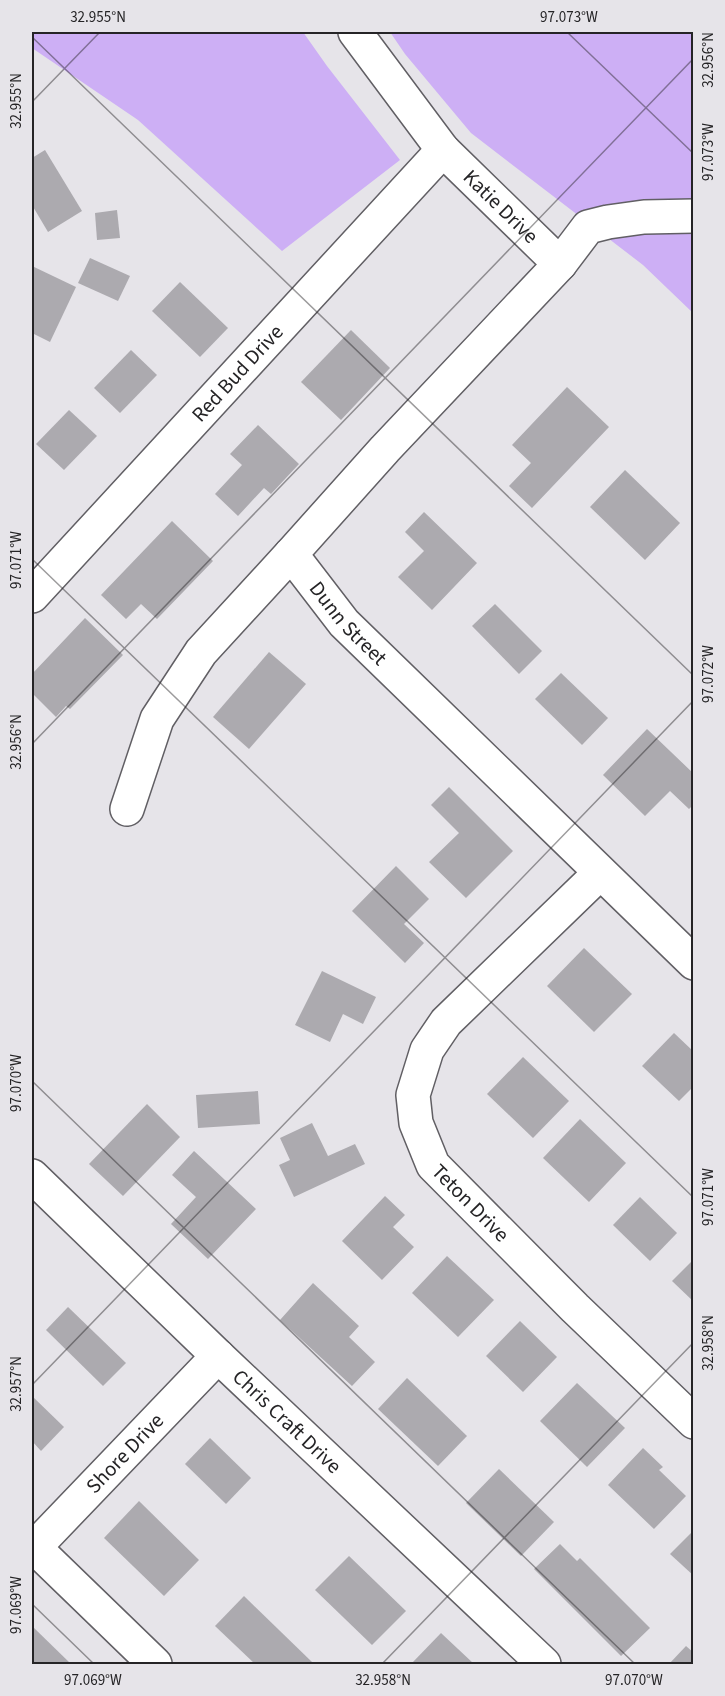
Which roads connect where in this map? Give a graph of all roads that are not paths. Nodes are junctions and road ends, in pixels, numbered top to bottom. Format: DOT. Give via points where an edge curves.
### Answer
graph roads {
  1 [pos="355,32"];
  2 [pos="443,150"];
  3 [pos="693,216"];
  4 [pos="560,264"];
  5 [pos="291,554"];
  6 [pos="32,596"];
  7 [pos="127,809"];
  8 [pos="600,873"];
  9 [pos="693,963"];
  10 [pos="32,1176"];
  11 [pos="218,1356"];
  12 [pos="693,1422"];
  13 [pos="32,1548"];
  14 [pos="155,1665"];
  15 [pos="544,1665"];
  1 -- 2 [label="street, Katie Drive"];
  2 -- 4 [label="street, Katie Drive"];
  2 -- 6 [label="street, Red Bud Drive"];
  3 -- 4 [label="street" via="644,217 588,228"];
  4 -- 5 [label="street"];
  5 -- 7 [label="street" via="201,652 157,719"];
  5 -- 8 [label="street, Dunn Street" via="344,623"];
  8 -- 9 [label="street, Dunn Street"];
  8 -- 12 [label="street, Teton Drive" via="447,1022 427,1050 413,1095 416,1123 433,1165"];
  10 -- 11 [label="street, Chris Craft Drive"];
  11 -- 13 [label="street, Shore Drive"];
  11 -- 15 [label="street, Chris Craft Drive"];
  13 -- 14 [label="street"];
}
